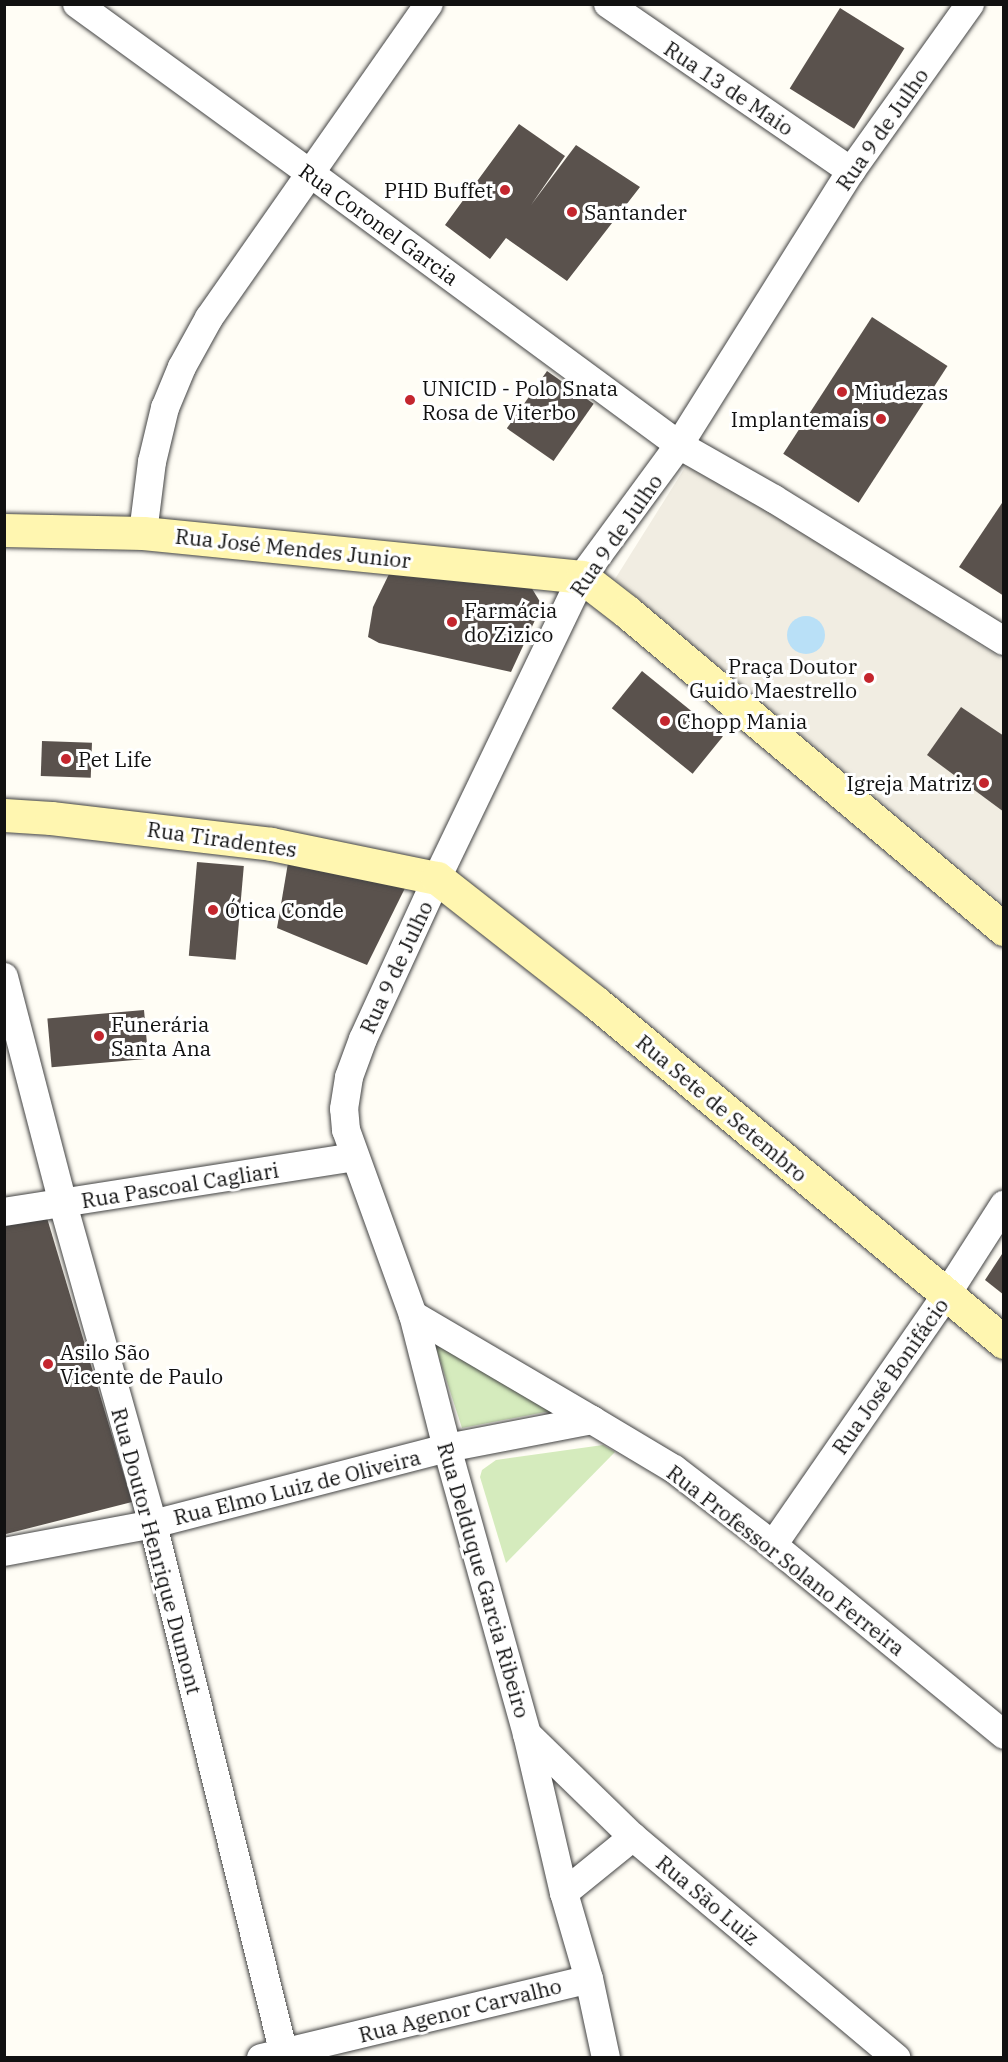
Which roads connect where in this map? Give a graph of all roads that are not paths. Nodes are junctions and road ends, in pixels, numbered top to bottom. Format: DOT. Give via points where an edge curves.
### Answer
graph roads {
  1 [pos="77,4"];
  2 [pos="429,4"];
  3 [pos="608,4"];
  4 [pos="970,4"];
  5 [pos="851,171"];
  6 [pos="310,172"];
  7 [pos="679,446"];
  8 [pos="4,530"];
  9 [pos="143,533"];
  10 [pos="582,578"];
  11 [pos="1004,641"];
  12 [pos="4,816"];
  13 [pos="437,878"];
  14 [pos="1004,929"];
  15 [pos="4,977"];
  16 [pos="344,1109"];
  17 [pos="355,1157"];
  18 [pos="63,1204"];
  19 [pos="1004,1205"];
  20 [pos="4,1212"];
  21 [pos="947,1294"];
  22 [pos="413,1315"];
  23 [pos="1004,1342"];
  24 [pos="592,1420"];
  25 [pos="447,1449"];
  26 [pos="153,1524"];
  27 [pos="774,1545"];
  28 [pos="4,1552"];
  29 [pos="527,1734"];
  30 [pos="1004,1735"];
  31 [pos="633,1837"];
  32 [pos="564,1893"];
  33 [pos="589,1978"];
  34 [pos="276,2056"];
  35 [pos="606,2058"];
  36 [pos="896,2058"];
  1 -- 6 [label="street, Rua Coronel Garcia"];
  2 -- 6 [label="street"];
  3 -- 5 [label="street, Rua 13 de Maio"];
  4 -- 5 [label="street, Rua 9 de Julho"];
  5 -- 7 [label="street, Rua 9 de Julho"];
  6 -- 7 [label="street, Rua Coronel Garcia"];
  6 -- 9 [label="street" via="210,318 182,367 165,408 152,462"];
  7 -- 10 [label="street, Rua 9 de Julho"];
  7 -- 11 [label="street, Rua Coronel Garcia" via="774,499"];
  8 -- 9 [label="main road, Rua José Mendes Junior"];
  9 -- 10 [label="main road, Rua José Mendes Junior"];
  10 -- 13 [label="street, Rua 9 de Julho"];
  10 -- 14 [label="main road"];
  12 -- 13 [label="main road, Rua Tiradentes" via="271,843"];
  13 -- 16 [label="street, Rua 9 de Julho" via="363,1039"];
  13 -- 21 [label="main road, Rua Sete de Setembro" via="595,1002"];
  15 -- 18 [label="street, Rua Doutor Henrique Dumont"];
  16 -- 17 [label="street, Rua Delduque Garcia Ribeiro"];
  17 -- 18 [label="street, Rua Pascoal Cagliari"];
  17 -- 22 [label="street, Rua Delduque Garcia Ribeiro"];
  18 -- 20 [label="street, Rua Pascoal Cagliari"];
  18 -- 26 [label="street, Rua Doutor Henrique Dumont"];
  19 -- 21 [label="street, Rua José Bonifácio"];
  21 -- 23 [label="main road, Rua Sete de Setembro"];
  21 -- 27 [label="street, Rua José Bonifácio"];
  22 -- 24 [label="street, Rua Professor Solano Ferreira"];
  22 -- 25 [label="street, Rua Delduque Garcia Ribeiro"];
  24 -- 25 [label="street"];
  24 -- 27 [label="street, Rua Professor Solano Ferreira" via="674,1469"];
  25 -- 26 [label="street, Rua Elmo Luiz de Oliveira"];
  25 -- 29 [label="street, Rua Delduque Garcia Ribeiro"];
  26 -- 28 [label="street, Rua Elmo Luiz de Oliveira"];
  26 -- 34 [label="street, Rua Doutor Henrique Dumont"];
  27 -- 30 [label="street, Rua Professor Solano Ferreira"];
  29 -- 31 [label="street, Rua São Luiz"];
  29 -- 32 [label="street, Rua Delduque Garcia Ribeiro"];
  31 -- 32 [label="street"];
  31 -- 36 [label="street, Rua São Luiz"];
  32 -- 33 [label="street, Rua Delduque Garcia Ribeiro"];
  33 -- 34 [label="street, Rua Agenor Carvalho"];
  33 -- 35 [label="street, Rua Delduque Garcia Ribeiro"];
}
